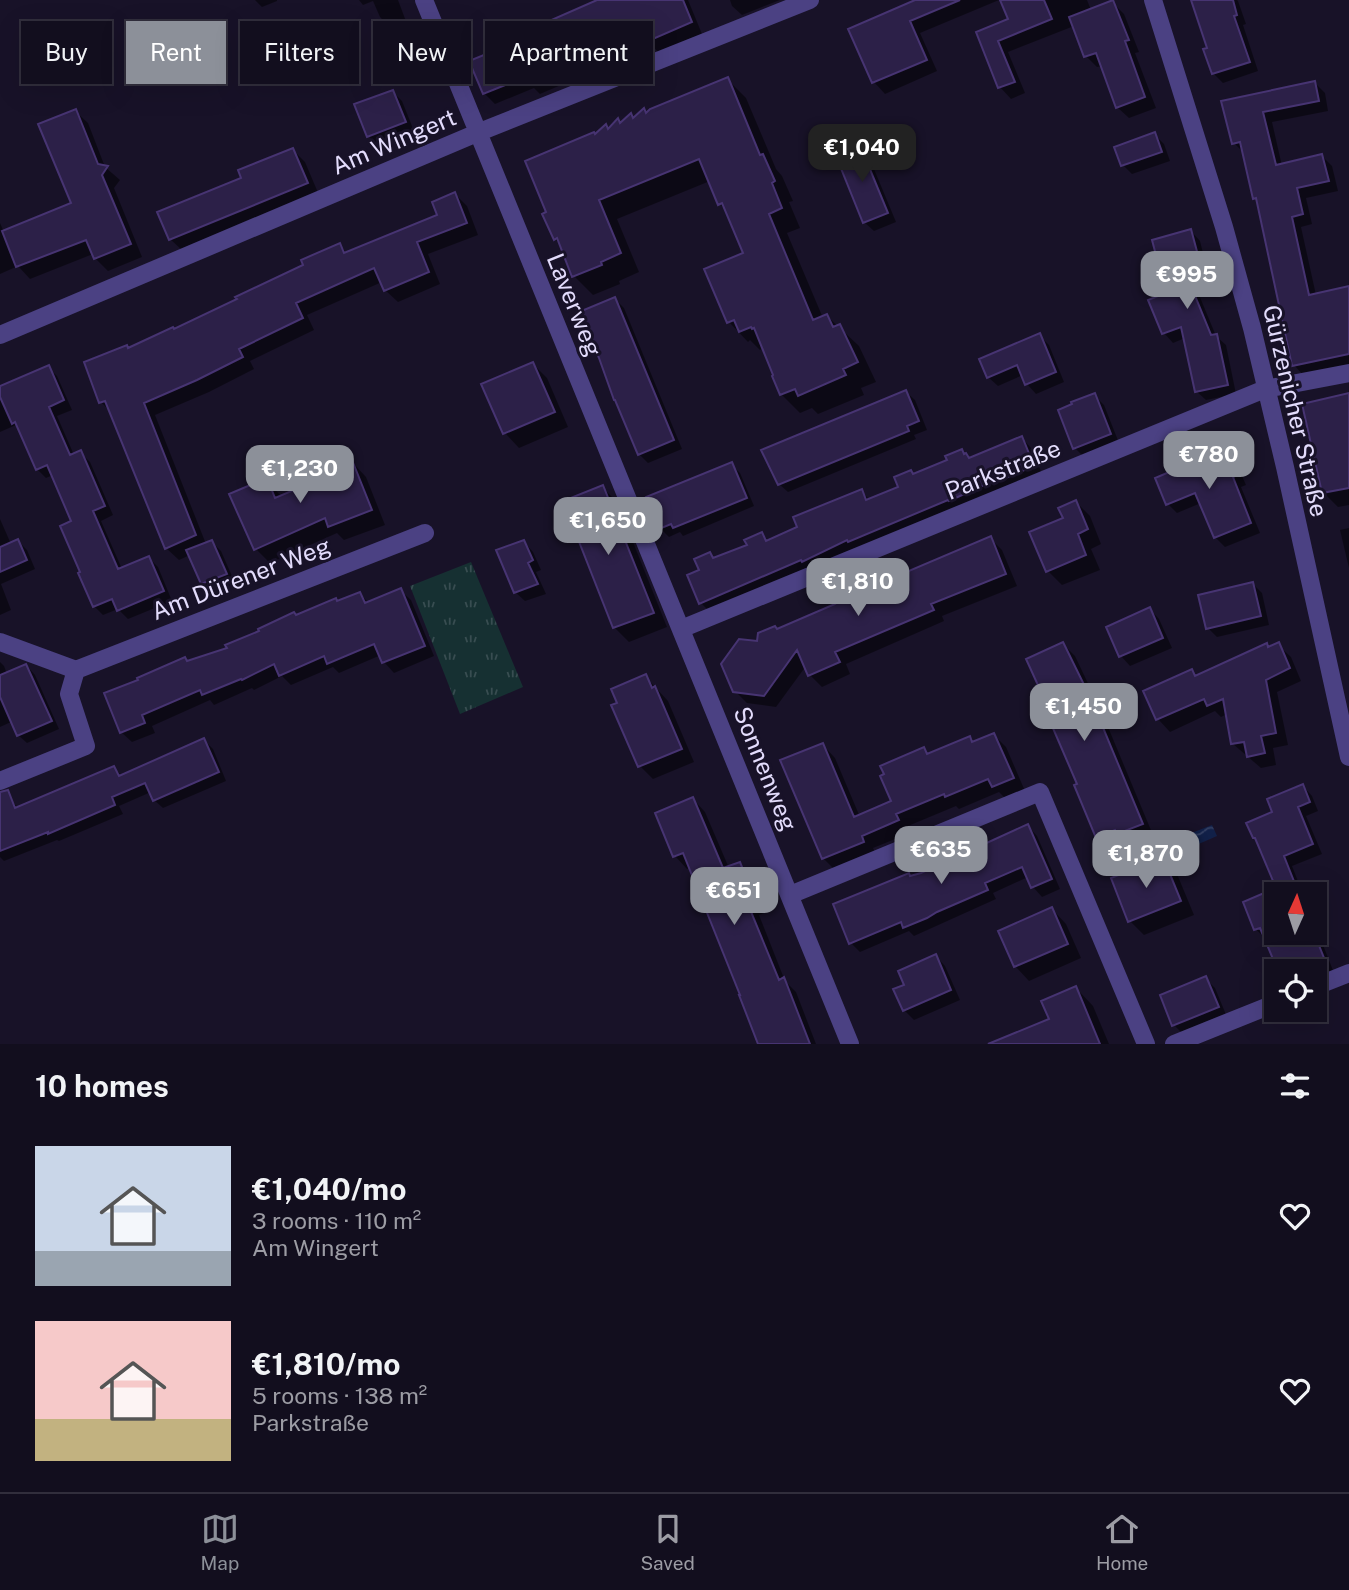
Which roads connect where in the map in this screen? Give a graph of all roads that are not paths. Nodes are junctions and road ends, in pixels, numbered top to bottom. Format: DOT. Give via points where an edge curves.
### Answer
graph roads {
  1 [pos="424,0"];
  2 [pos="810,0"];
  3 [pos="1153,0"];
  4 [pos="477,133"];
  5 [pos="0,335"];
  6 [pos="1349,373"];
  7 [pos="1265,389"];
  8 [pos="425,533"];
  9 [pos="681,629"];
  10 [pos="0,642"];
  11 [pos="76,670"];
  12 [pos="1349,758"];
  13 [pos="0,781"];
  14 [pos="790,895"];
  15 [pos="1349,973"];
  16 [pos="1327,982"];
  17 [pos="1264,1008"];
  18 [pos="850,1044"];
  19 [pos="1146,1044"];
  20 [pos="1174,1044"];
  1 -- 4 [label="street, Laverweg"];
  2 -- 4 [label="street, Am Wingert"];
  3 -- 7 [label="street, Gürzenicher Straße" via="1224,227"];
  4 -- 5 [label="street, Am Wingert"];
  4 -- 9 [label="street, Laverweg"];
  6 -- 7 [label="street, Parkstraße"];
  7 -- 9 [label="street, Parkstraße"];
  7 -- 12 [label="street, Gürzenicher Straße"];
  8 -- 11 [label="street, Am Dürener Weg"];
  9 -- 14 [label="street, Sonnenweg"];
  10 -- 11 [label="street"];
  11 -- 13 [label="street" via="69,694 86,746"];
  14 -- 18 [label="street, Sonnenweg"];
  14 -- 19 [label="street" via="1040,792"];
  15 -- 16 [label="street"];
  17 -- 20 [label="street"];
}
